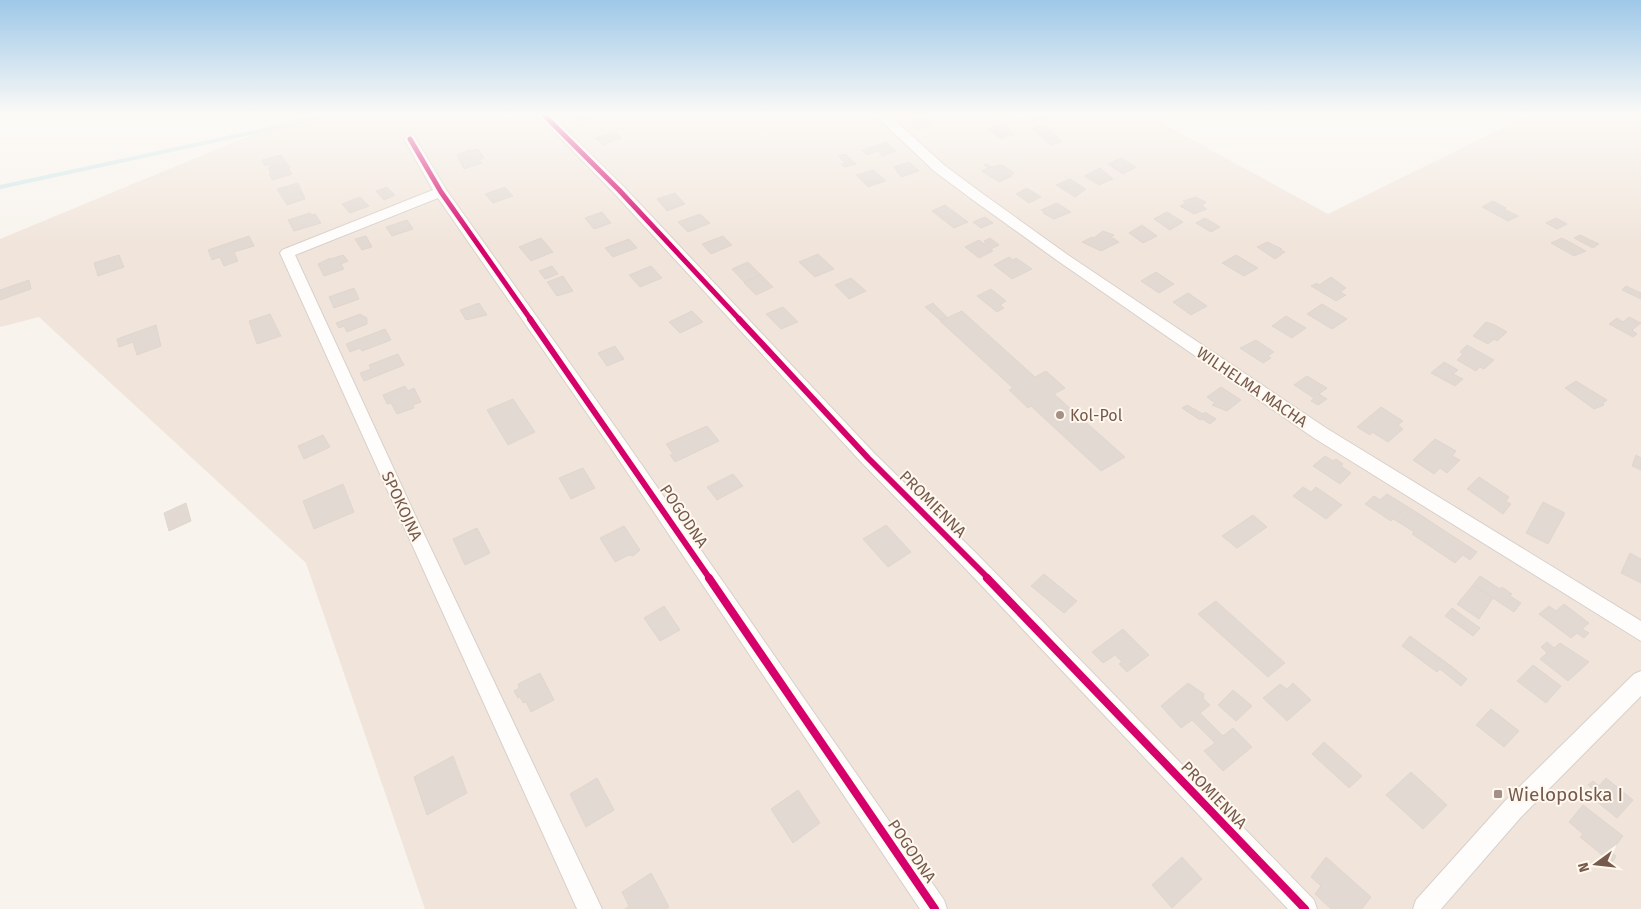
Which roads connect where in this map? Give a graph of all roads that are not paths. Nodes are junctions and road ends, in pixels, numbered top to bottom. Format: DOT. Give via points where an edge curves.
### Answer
graph roads {
  1 [pos="421,157"];
  2 [pos="587,157"];
  3 [pos="928,157"];
  4 [pos="441,192"];
  5 [pos="1641,632"];
  6 [pos="1641,681"];
  7 [pos="590,909"];
  8 [pos="934,909"];
  9 [pos="1305,909"];
  10 [pos="1425,909"];
  1 -- 4 [label="street, POGODNA"];
  2 -- 9 [label="street, PROMIENNA" via="880,470"];
  3 -- 5 [label="street, WILHELMA MACHA" via="978,197 1261,394"];
  4 -- 7 [label="street, SPOKOJNA" via="286,253"];
  4 -- 8 [label="street, POGODNA" via="616,440"];
  6 -- 10 [label="street" via="1513,809"];
}
